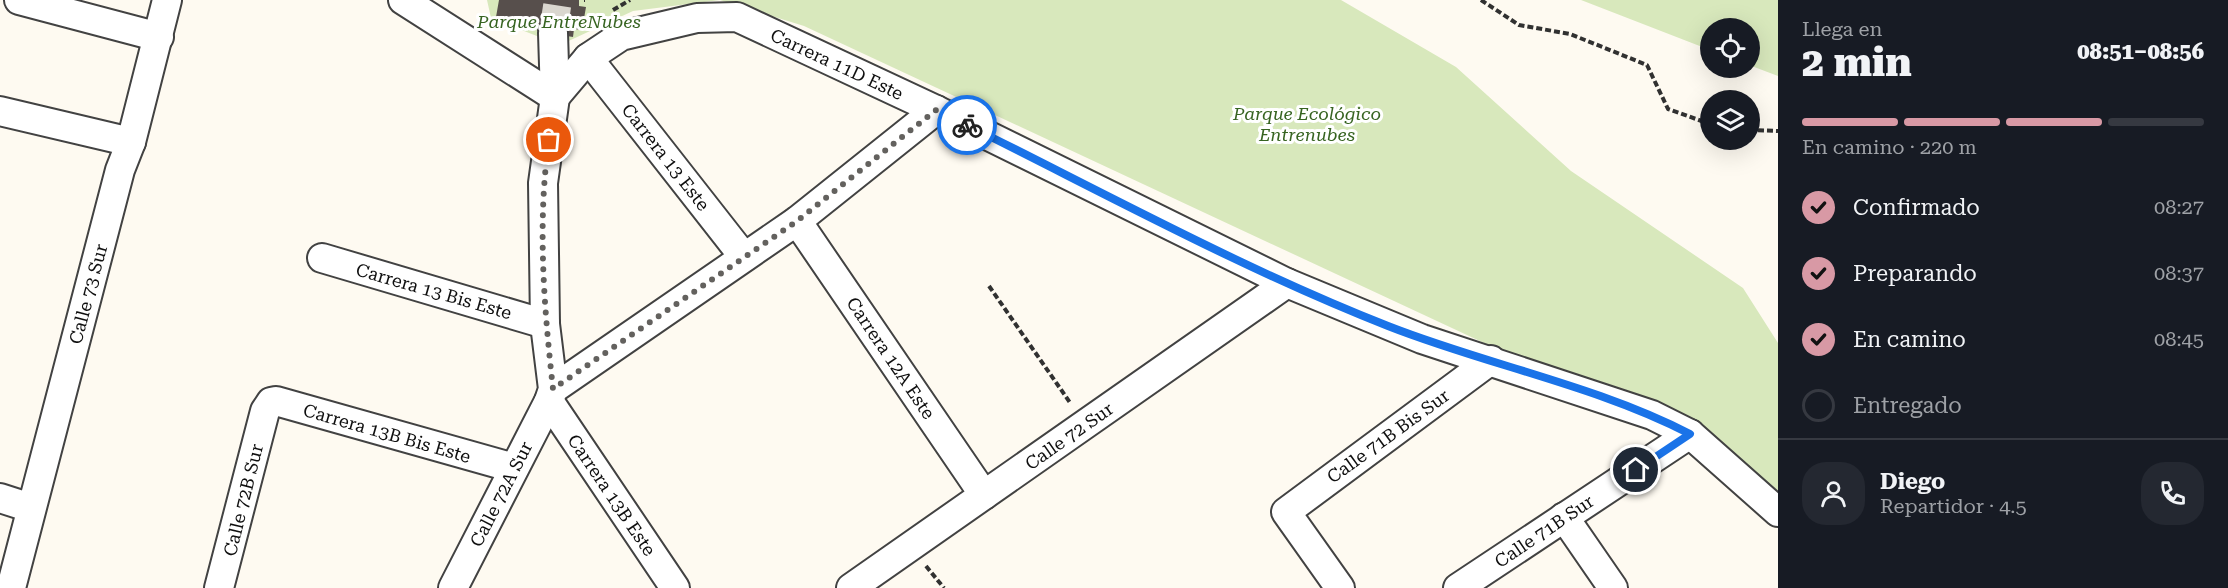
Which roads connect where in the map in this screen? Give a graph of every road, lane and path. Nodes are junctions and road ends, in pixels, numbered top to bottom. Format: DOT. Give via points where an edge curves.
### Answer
graph roads {
  1 [pos="19,0"];
  2 [pos="167,0"];
  3 [pos="403,0"];
  4 [pos="1481,0"];
  5 [pos="553,33"];
  6 [pos="159,37"];
  7 [pos="588,58"];
  8 [pos="555,97"];
  9 [pos="936,110"];
  10 [pos="0,111"];
  11 [pos="1700,120"];
  12 [pos="1760,130"];
  13 [pos="1778,131"];
  14 [pos="131,142"];
  15 [pos="797,221"];
  16 [pos="744,257"];
  17 [pos="322,258"];
  18 [pos="1287,284"];
  19 [pos="989,286"];
  20 [pos="546,324"];
  21 [pos="1491,360"];
  22 [pos="551,395"];
  23 [pos="265,411"];
  24 [pos="1086,424"];
  25 [pos="1690,434"];
  26 [pos="514,468"];
  27 [pos="984,495"];
  28 [pos="0,498"];
  29 [pos="31,508"];
  30 [pos="1778,512"];
  31 [pos="1564,517"];
  32 [pos="11,588"];
  33 [pos="219,588"];
  34 [pos="453,588"];
  35 [pos="675,588"];
  36 [pos="851,588"];
  37 [pos="1340,588"];
  38 [pos="1458,588"];
  39 [pos="1613,588"];
  1 -- 6 [label="street"];
  2 -- 6 [label="street, Calle 73 Sur"];
  3 -- 8 [label="street"];
  4 -- 11 [label="path" via="1519,25 1570,34 1647,65 1668,109"];
  5 -- 8 [label="street"];
  6 -- 14 [label="street, Calle 73 Sur"];
  7 -- 8 [label="street, Carrera 11D Este"];
  7 -- 9 [label="street, Carrera 11D Este" via="621,36 697,18 737,17"];
  7 -- 16 [label="street, Carrera 13 Este"];
  8 -- 20 [label="street" via="543,183"];
  9 -- 15 [label="street, Calle 72A Sur"];
  9 -- 18 [label="street, Carrera 11D Este"];
  10 -- 14 [label="street"];
  12 -- 13 [label="path"];
  14 -- 29 [label="street, Calle 73 Sur" via="120,170"];
  15 -- 16 [label="street, Calle 72A Sur"];
  15 -- 27 [label="street, Carrera 12A Este"];
  16 -- 22 [label="street, Calle 72A Sur"];
  17 -- 20 [label="street, Carrera 13 Bis Este"];
  18 -- 21 [label="street, Carrera 11D Este" via="1413,336"];
  18 -- 24 [label="street, Calle 72 Sur"];
  19 -- 24 [label="path"];
  20 -- 22 [label="street"];
  21 -- 25 [label="street, Carrera 11D Este" via="1652,415"];
  21 -- 37 [label="street, Calle 71B Bis Sur" via="1286,512"];
  22 -- 26 [label="street, Calle 72A Sur"];
  22 -- 35 [label="street, Carrera 13B Este"];
  23 -- 26 [label="street, Carrera 13B Bis Este" via="276,401"];
  23 -- 33 [label="street, Calle 72B Sur"];
  24 -- 27 [label="street, Calle 72 Sur"];
  25 -- 30 [label="street, Carrera 11D Este"];
  25 -- 31 [label="street, Calle 71B Sur"];
  26 -- 34 [label="street, Calle 72A Sur"];
  27 -- 36 [label="street, Calle 72 Sur"];
  28 -- 29 [label="street"];
  29 -- 32 [label="street, Calle 73 Sur"];
  31 -- 38 [label="street, Calle 71B Sur"];
  31 -- 39 [label="street"];
}
